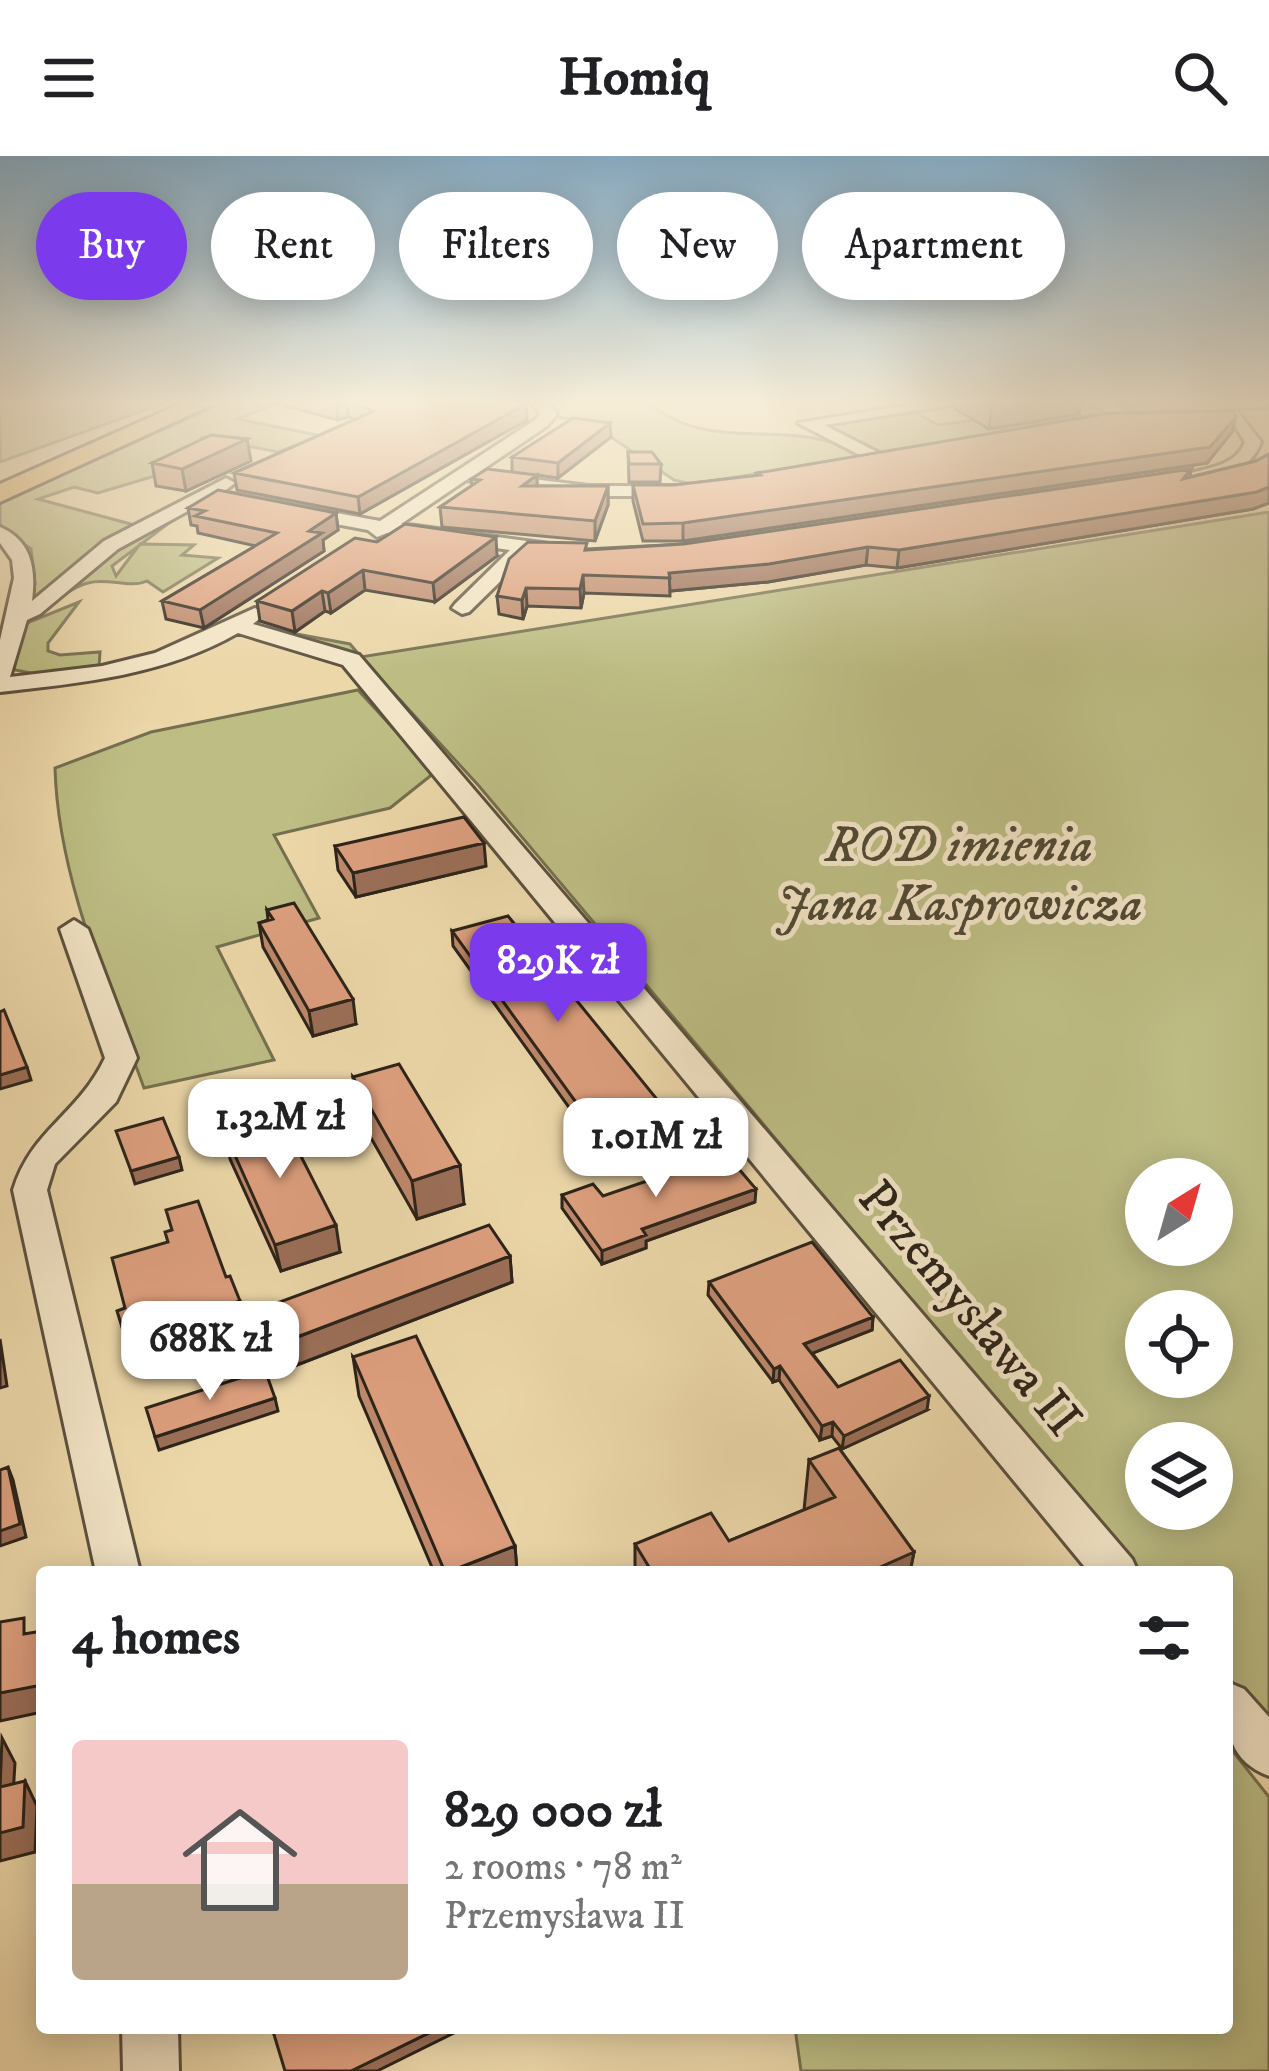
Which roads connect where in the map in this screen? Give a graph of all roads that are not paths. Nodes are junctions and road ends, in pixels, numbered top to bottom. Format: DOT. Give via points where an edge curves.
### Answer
graph roads {
  1 [pos="213,490"];
  2 [pos="440,490"];
  3 [pos="583,490"];
  4 [pos="658,490"];
  5 [pos="206,494"];
  6 [pos="383,527"];
  7 [pos="0,533"];
  8 [pos="351,549"];
  9 [pos="522,549"];
  10 [pos="579,553"];
  11 [pos="276,600"];
  12 [pos="462,608"];
  13 [pos="14,618"];
  14 [pos="236,626"];
  15 [pos="0,675"];
  16 [pos="0,685"];
  17 [pos="74,928"];
  18 [pos="117,1566"];
  19 [pos="1111,1566"];
  20 [pos="1233,1711"];
  21 [pos="1269,1754"];
  22 [pos="150,2034"];
  23 [pos="151,2071"];
  1 -- 5 [label="street"];
  2 -- 6 [label="street"];
  3 -- 4 [label="street"];
  5 -- 6 [label="street"];
  5 -- 13 [label="street" via="111,545"];
  6 -- 8 [label="street"];
  6 -- 9 [label="street"];
  7 -- 13 [label="street" via="13,540 26,572"];
  9 -- 10 [label="street"];
  9 -- 12 [label="street"];
  11 -- 14 [label="street"];
  13 -- 15 [label="street"];
  14 -- 16 [label="street" via="148,665"];
  14 -- 19 [label="street, Przemysława II" via="351,661"];
  17 -- 18 [label="street" via="121,1058 104,1095 39,1160 30,1190"];
  20 -- 21 [label="street"];
  22 -- 23 [label="street"];
}
